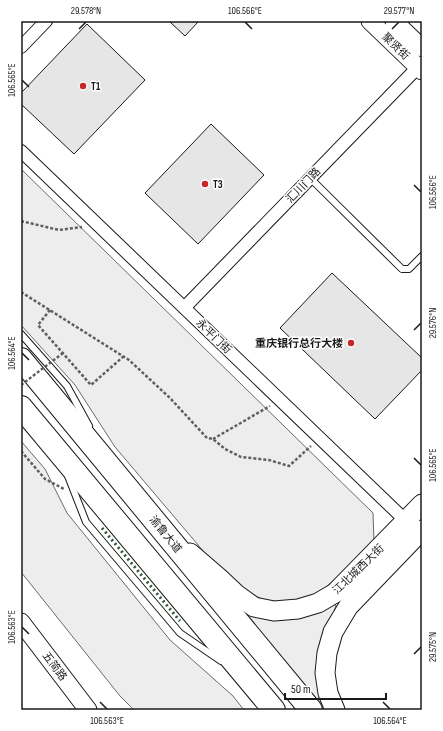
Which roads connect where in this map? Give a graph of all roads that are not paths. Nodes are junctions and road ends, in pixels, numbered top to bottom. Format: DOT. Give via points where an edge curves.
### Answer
graph roads {
  1 [pos="46,21"];
  2 [pos="370,21"];
  3 [pos="394,21"];
  4 [pos="21,47"];
  5 [pos="422,48"];
  6 [pos="421,67"];
  7 [pos="21,151"];
  8 [pos="310,178"];
  9 [pos="422,256"];
  10 [pos="184,308"];
  11 [pos="21,334"];
  12 [pos="21,359"];
  13 [pos="21,407"];
  14 [pos="92,433"];
  15 [pos="96,439"];
  16 [pos="61,454"];
  17 [pos="110,466"];
  18 [pos="422,504"];
  19 [pos="417,530"];
  20 [pos="164,532"];
  21 [pos="21,622"];
  22 [pos="224,663"];
  23 [pos="230,667"];
  24 [pos="249,680"];
  25 [pos="88,710"];
  26 [pos="274,710"];
  27 [pos="311,710"];
  28 [pos="335,710"];
  1 -- 4 [label="street"];
  2 -- 6 [label="main road, 聚贤街"];
  3 -- 5 [label="main road, 聚贤街"];
  6 -- 8 [label="street, 汇川门路"];
  7 -- 10 [label="street, 永平门街"];
  8 -- 9 [label="lane" via="402,268 409,269"];
  8 -- 10 [label="street, 汇川门路"];
  10 -- 19 [label="street, 永平门街"];
  11 -- 14 [label="lane" via="67,386"];
  12 -- 17 [label="highway, 渝鲁大道"];
  13 -- 16 [label="highway"];
  15 -- 17 [label="lane"];
  16 -- 22 [label="lane" via="86,522 180,634"];
  16 -- 24 [label="highway"];
  17 -- 20 [label="highway, 渝鲁大道"];
  18 -- 19 [label="main road, 江北城西大街"];
  19 -- 20 [label="main road, 江北城西大街" via="335,593 318,603 298,609 274,611 254,607"];
  19 -- 28 [label="main road, 江北城西大街" via="348,607 333,632 324,673"];
  20 -- 27 [label="highway, 渝鲁大道"];
  21 -- 25 [label="main road, 五简路"];
  23 -- 24 [label="lane"];
  24 -- 26 [label="highway"];
}
